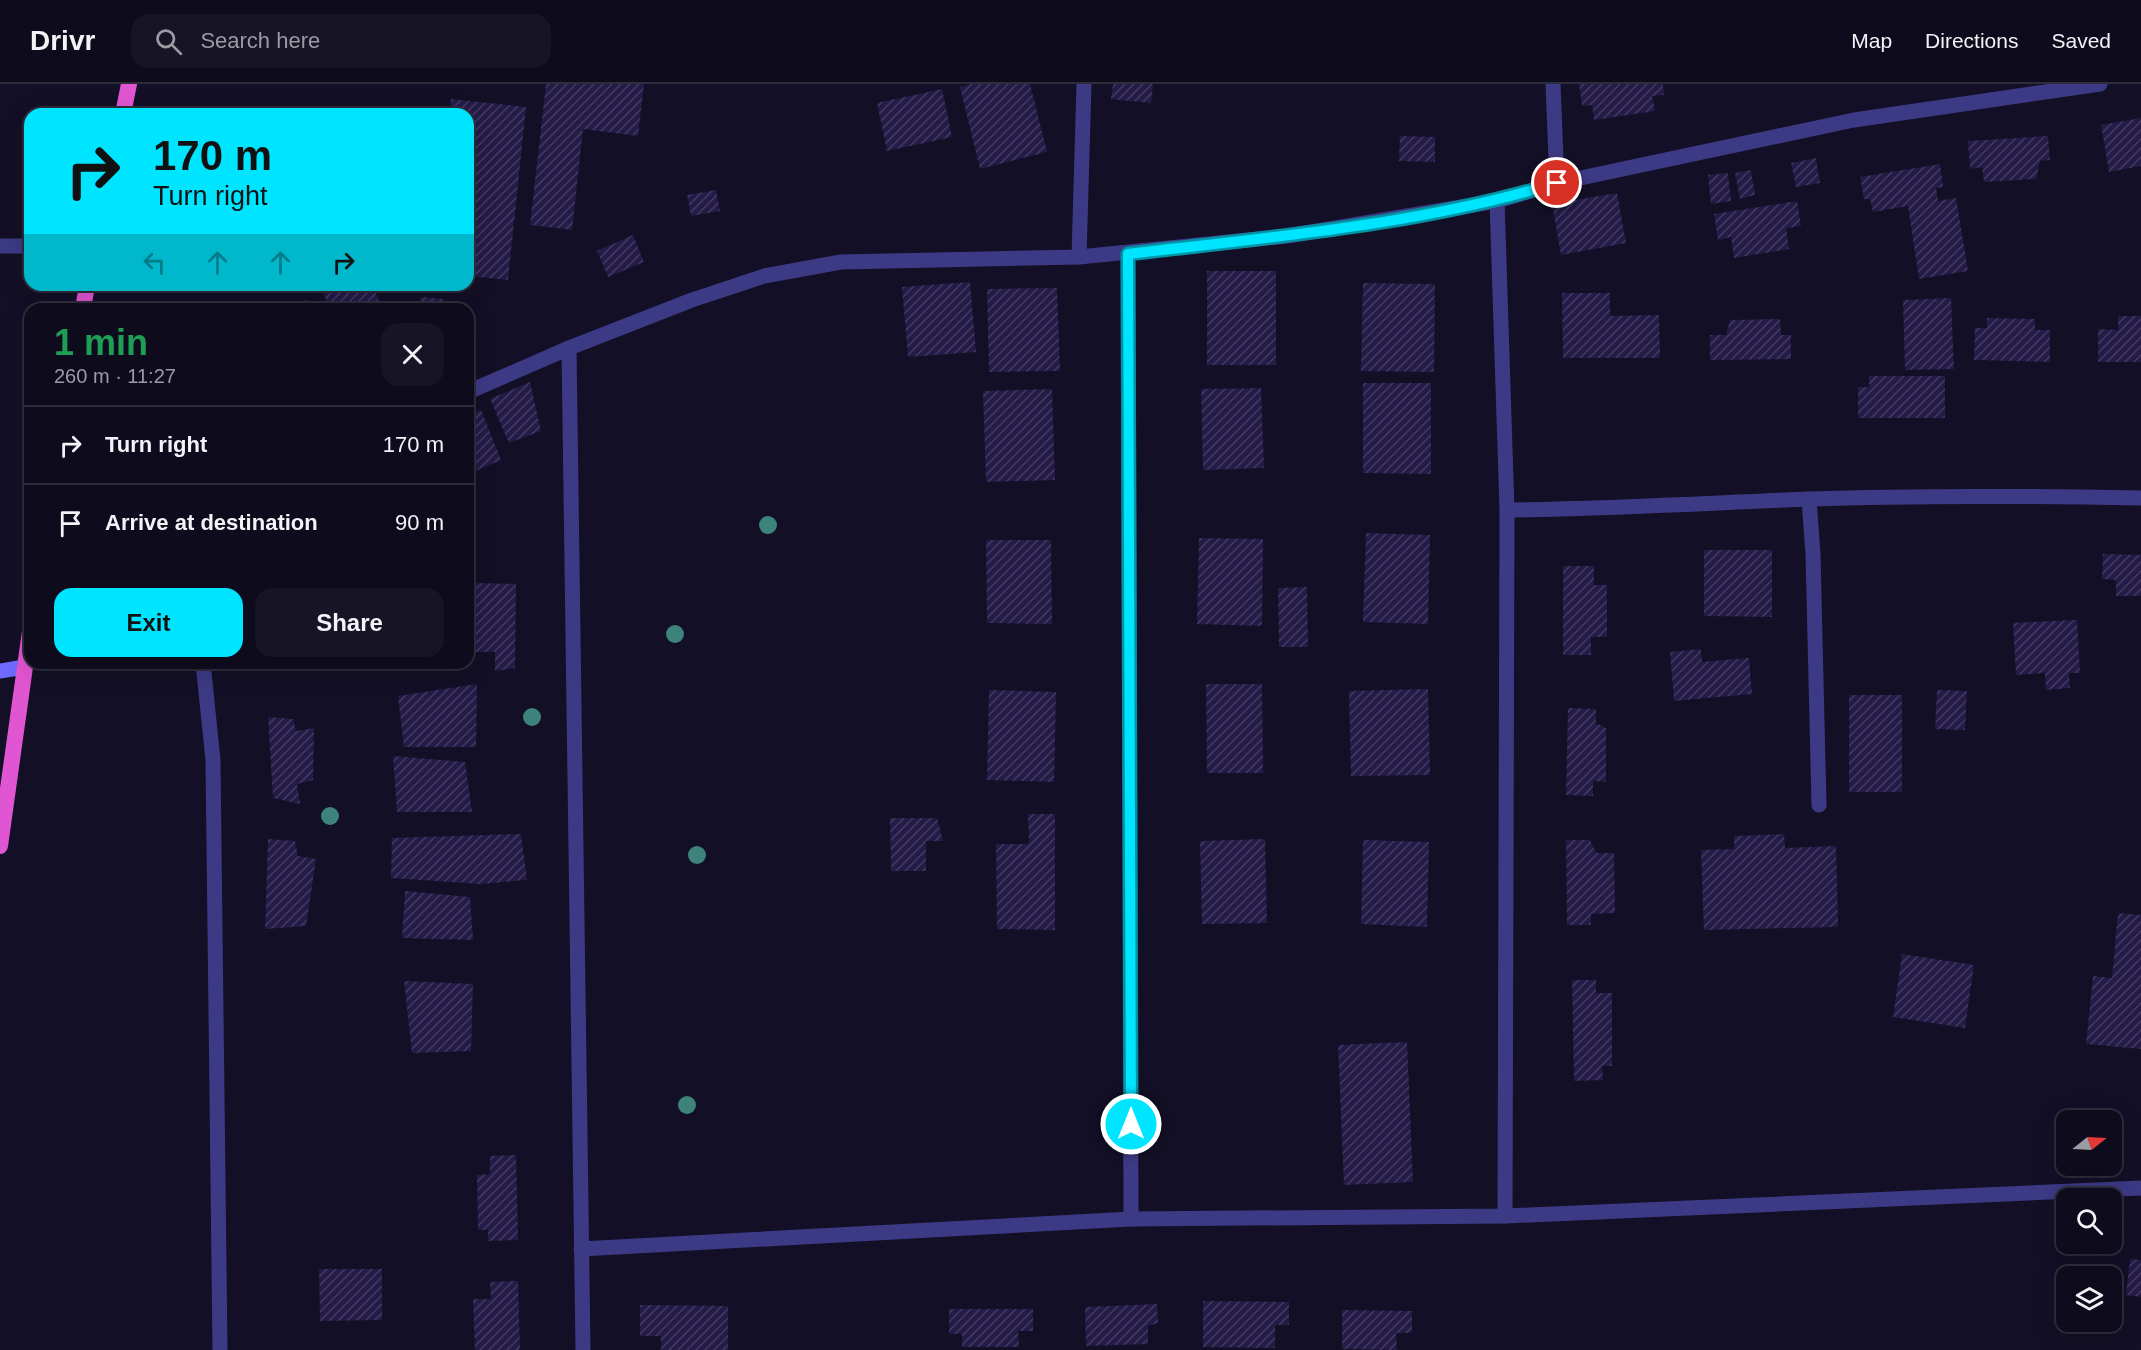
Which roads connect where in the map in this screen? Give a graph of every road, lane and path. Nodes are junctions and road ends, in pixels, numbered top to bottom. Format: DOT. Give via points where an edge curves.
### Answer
graph roads {
  1 [pos="129,84"];
  2 [pos="1084,84"];
  3 [pos="1553,84"];
  4 [pos="2100,84"];
  5 [pos="124,108"];
  6 [pos="1557,183"];
  7 [pos="1497,201"];
  8 [pos="0,246"];
  9 [pos="24,246"];
  10 [pos="1128,254"];
  11 [pos="1079,257"];
  12 [pos="569,348"];
  13 [pos="474,389"];
  14 [pos="2141,498"];
  15 [pos="1809,499"];
  16 [pos="1507,510"];
  17 [pos="24,668"];
  18 [pos="204,669"];
  19 [pos="0,671"];
  20 [pos="1819,805"];
  21 [pos="0,846"];
  22 [pos="2141,1188"];
  23 [pos="1505,1216"];
  24 [pos="1131,1219"];
  25 [pos="581,1249"];
  26 [pos="220,1350"];
  27 [pos="583,1350"];
  1 -- 5 [label="highway"];
  2 -- 11 [label="street"];
  3 -- 6 [label="street"];
  4 -- 6 [label="street" via="1854,120"];
  6 -- 7 [label="street"];
  7 -- 10 [label="street" via="1287,236"];
  7 -- 16 [label="street"];
  8 -- 9 [label="street"];
  10 -- 11 [label="street"];
  10 -- 24 [label="street"];
  11 -- 12 [label="street" via="841,262 764,276"];
  12 -- 13 [label="street"];
  12 -- 25 [label="street"];
  14 -- 15 [label="street" via="1958,495"];
  15 -- 16 [label="street" via="1622,509"];
  15 -- 20 [label="street"];
  16 -- 23 [label="street"];
  17 -- 19 [label="main road"];
  17 -- 21 [label="highway"];
  18 -- 26 [label="street" via="213,760"];
  22 -- 23 [label="street"];
  23 -- 24 [label="street"];
  24 -- 25 [label="street"];
  25 -- 27 [label="street"];
}
